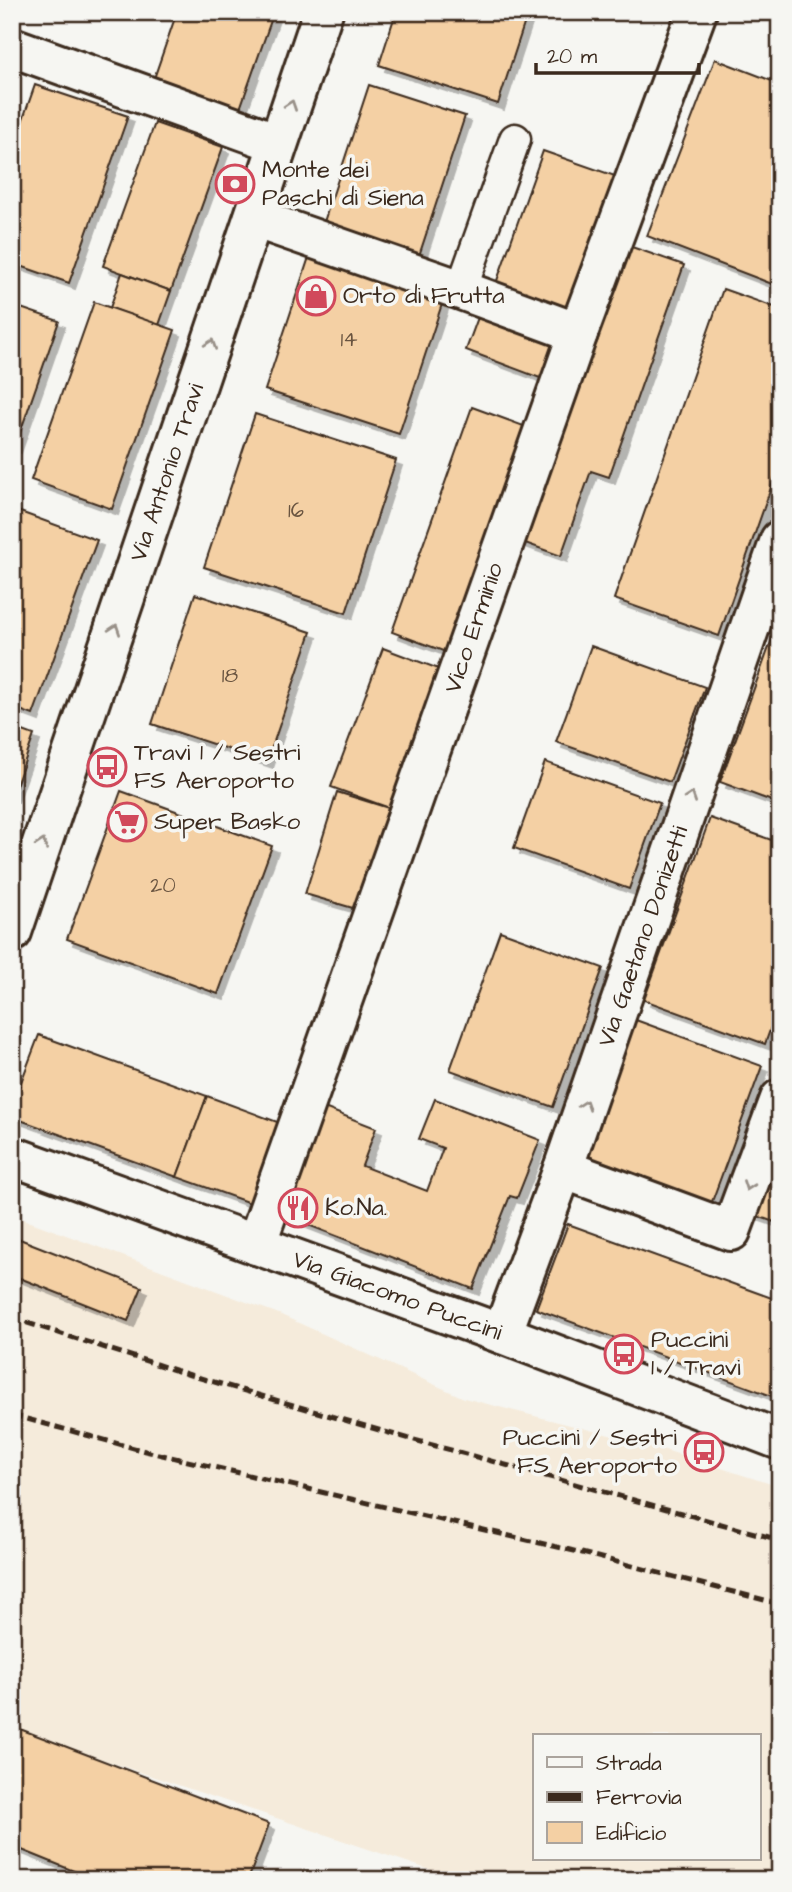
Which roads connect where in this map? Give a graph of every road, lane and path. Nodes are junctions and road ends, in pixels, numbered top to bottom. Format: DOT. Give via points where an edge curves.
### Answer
graph roads {
  1 [pos="323,12"];
  2 [pos="697,12"];
  3 [pos="12,47"];
  4 [pos="515,139"];
  5 [pos="278,143"];
  6 [pos="254,218"];
  7 [pos="461,290"];
  8 [pos="578,333"];
  9 [pos="777,553"];
  10 [pos="12,932"];
  11 [pos="780,1099"];
  12 [pos="12,1156"];
  13 [pos="563,1169"];
  14 [pos="256,1245"];
  15 [pos="502,1334"];
  16 [pos="780,1440"];
  5 -- 1 [label="street, Via Antonio Travi, one-way"];
  2 -- 8 [label="street, Vico Erminio"];
  3 -- 5 [label="street"];
  4 -- 7 [label="lane"];
  5 -- 6 [label="street, Via Antonio Travi"];
  6 -- 7 [label="street"];
  10 -- 6 [label="street, Via Antonio Travi, one-way"];
  7 -- 8 [label="street"];
  8 -- 14 [label="street, Vico Erminio"];
  13 -- 9 [label="street, Via Gaetano Donizetti, one-way"];
  11 -- 13 [label="street, one-way" via="731,1231"];
  12 -- 14 [label="street, Via Giacomo Puccini"];
  13 -- 15 [label="street, Via Gaetano Donizetti"];
  14 -- 15 [label="street, Via Giacomo Puccini"];
  15 -- 16 [label="street, Via Giacomo Puccini"];
}
